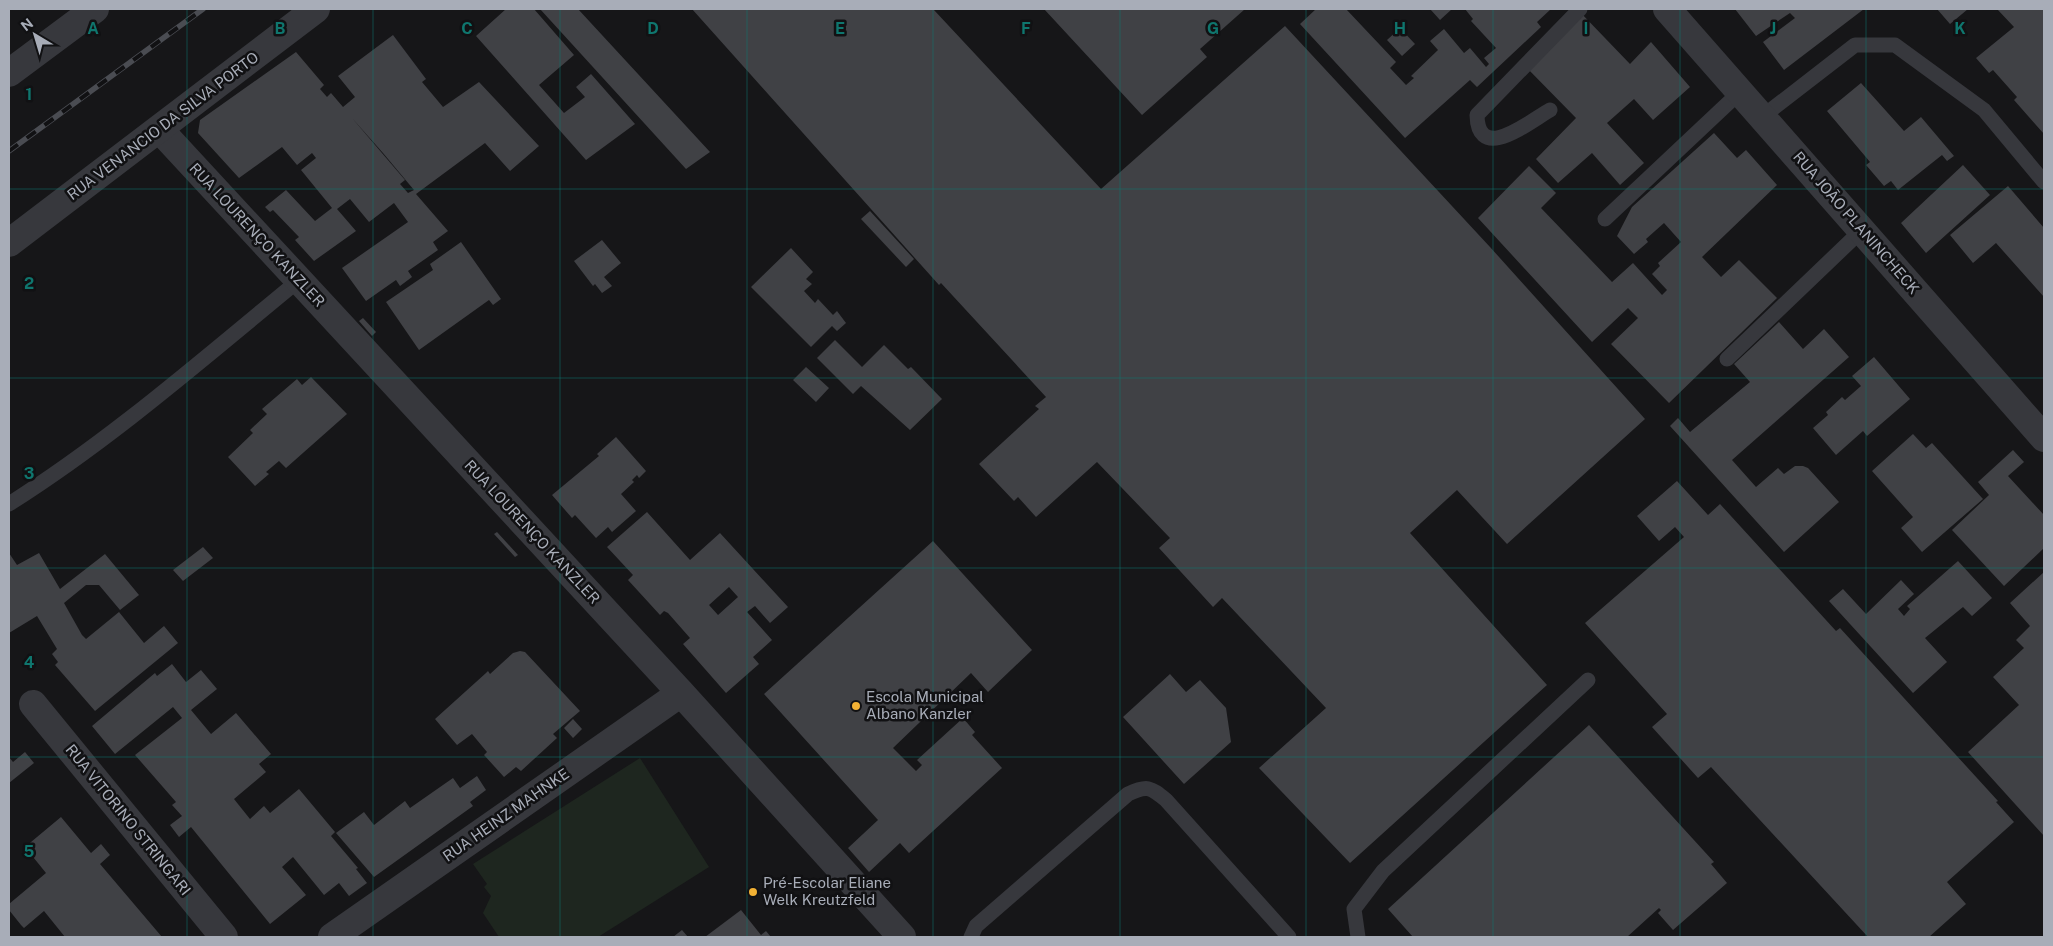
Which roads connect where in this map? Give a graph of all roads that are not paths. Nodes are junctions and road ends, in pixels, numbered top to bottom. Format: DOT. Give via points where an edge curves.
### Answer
graph roads {
  1 [pos="95,9"];
  2 [pos="316,9"];
  3 [pos="1580,9"];
  4 [pos="1667,9"];
  5 [pos="9,73"];
  6 [pos="1740,92"];
  7 [pos="1550,110"];
  8 [pos="1762,117"];
  9 [pos="160,130"];
  10 [pos="2044,182"];
  11 [pos="1605,219"];
  12 [pos="1862,230"];
  13 [pos="9,243"];
  14 [pos="298,281"];
  15 [pos="1727,358"];
  16 [pos="2044,438"];
  17 [pos="9,504"];
  18 [pos="1588,680"];
  19 [pos="681,692"];
  20 [pos="33,704"];
  21 [pos="224,937"];
  22 [pos="332,937"];
  23 [pos="902,937"];
  24 [pos="970,937"];
  25 [pos="1289,937"];
  26 [pos="1358,937"];
  1 -- 5 [label="street"];
  2 -- 9 [label="street, RUA VENANCIO DA SILVA PORTO"];
  3 -- 7 [label="lane" via="1476,115 1477,125 1488,139 1501,139"];
  4 -- 6 [label="street, RUA JOÃO PLANINCHECK"];
  6 -- 8 [label="street, RUA JOÃO PLANINCHECK"];
  6 -- 11 [label="lane"];
  8 -- 10 [label="lane" via="1856,45 1894,44 1984,110"];
  8 -- 12 [label="street, RUA JOÃO PLANINCHECK"];
  9 -- 13 [label="street, RUA VENANCIO DA SILVA PORTO"];
  9 -- 14 [label="street, RUA LOURENÇO KANZLER"];
  12 -- 15 [label="lane"];
  12 -- 16 [label="street, RUA JOÃO PLANINCHECK"];
  14 -- 17 [label="lane" via="109,435"];
  14 -- 19 [label="street, RUA LOURENÇO KANZLER"];
  18 -- 26 [label="lane" via="1383,871 1354,909"];
  19 -- 22 [label="street, RUA HEINZ MAHNKE"];
  19 -- 23 [label="street, RUA LOURENÇO KANZLER"];
  20 -- 21 [label="street, RUA VITORINO STRINGARI"];
  24 -- 25 [label="lane" via="976,926 1128,794 1151,788 1166,800"];
}
